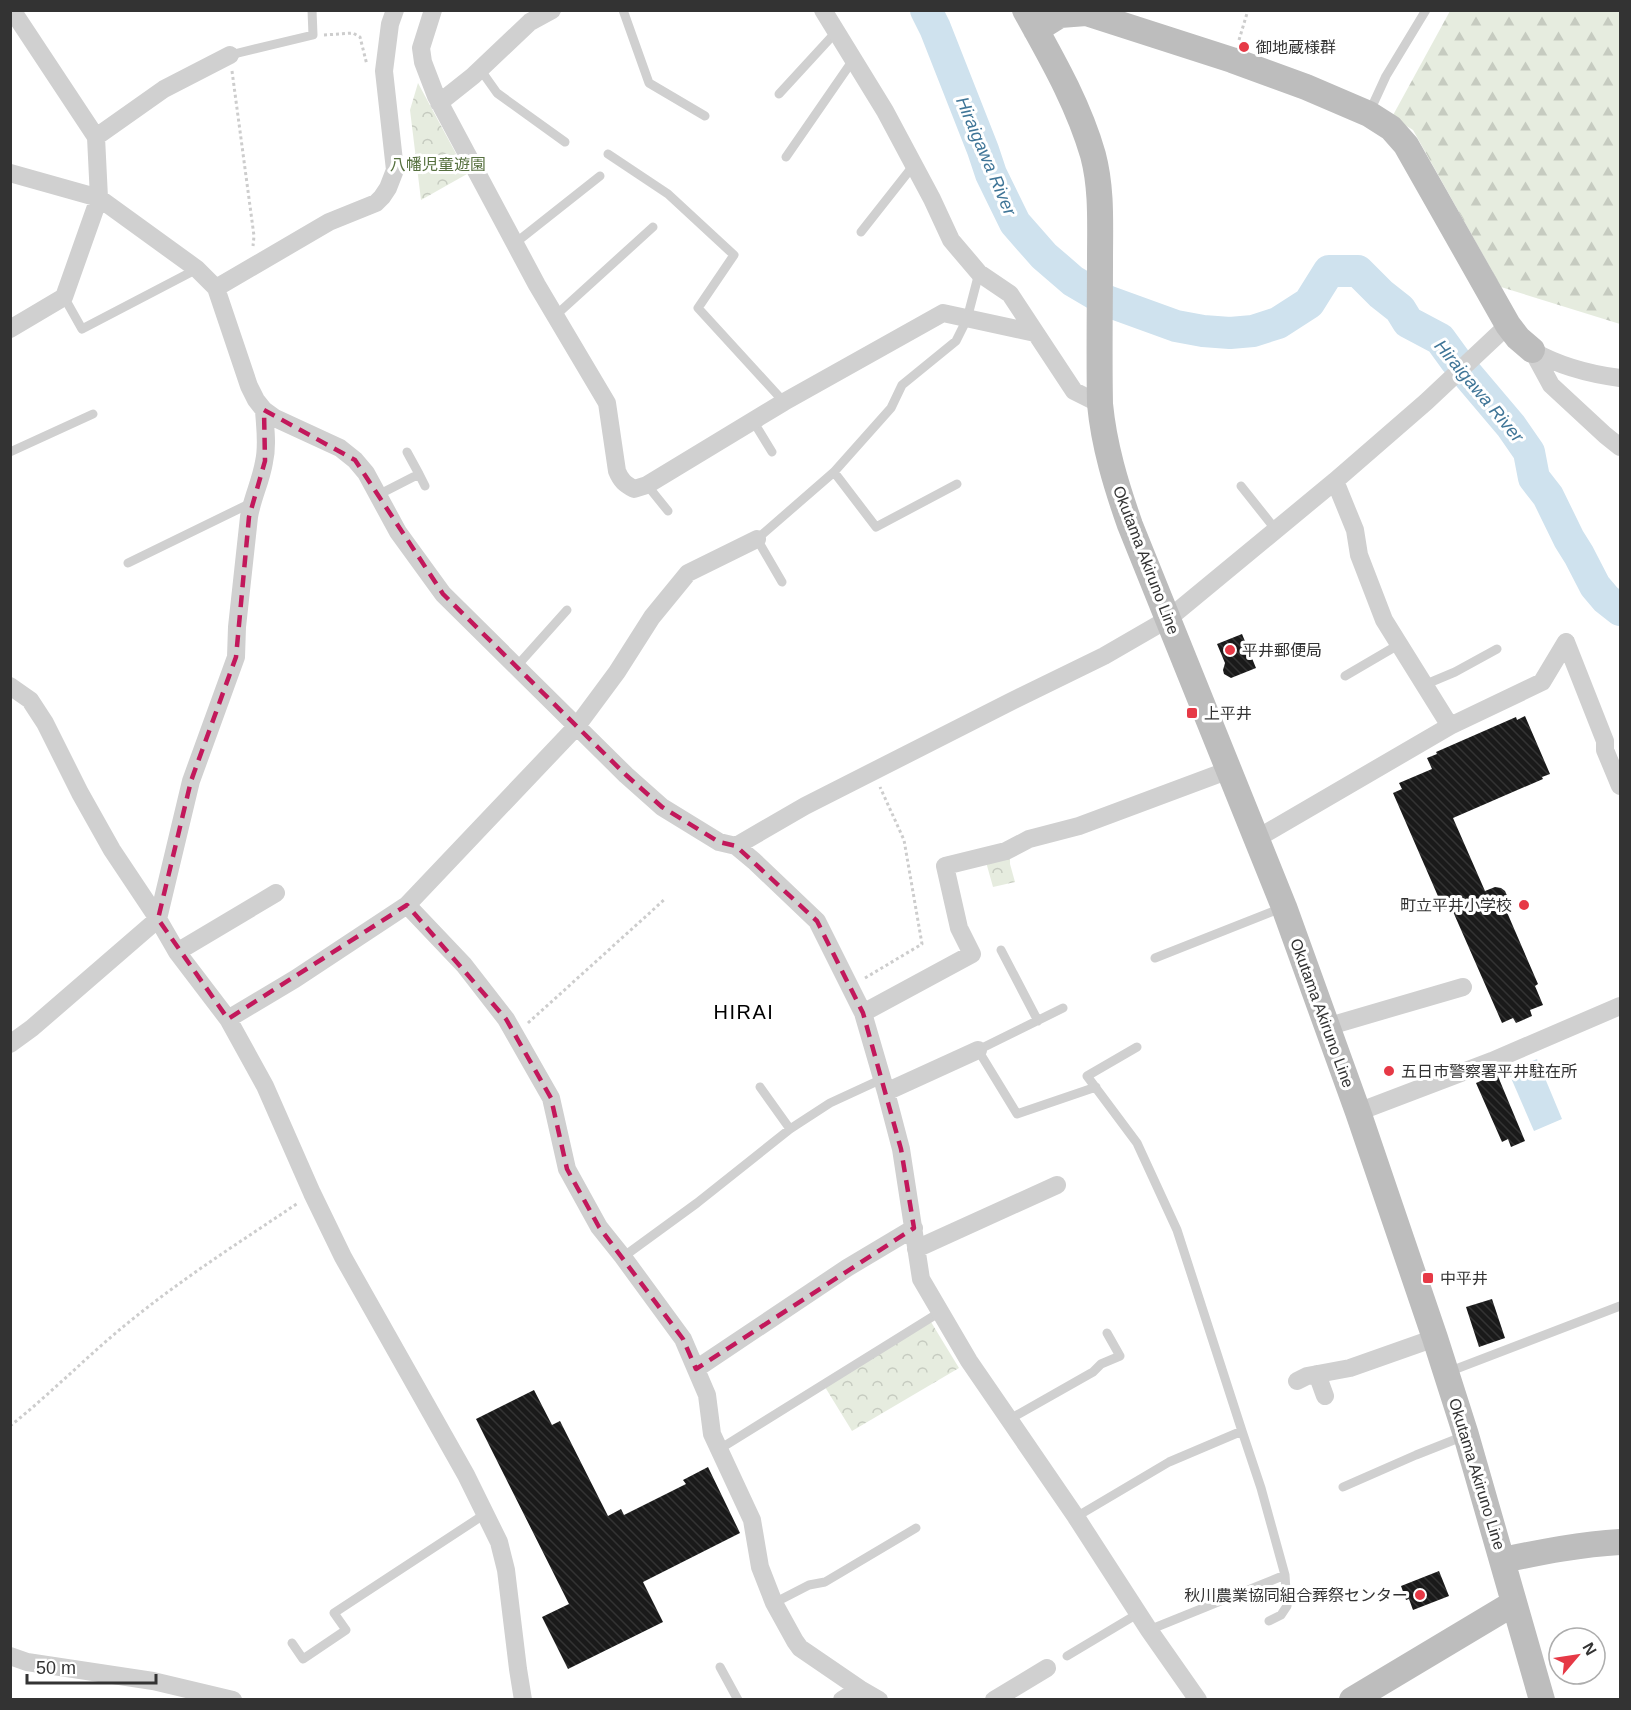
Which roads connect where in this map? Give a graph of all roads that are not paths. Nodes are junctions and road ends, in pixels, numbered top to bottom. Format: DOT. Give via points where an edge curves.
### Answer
graph roads {
  1 [pos="12,10"];
  2 [pos="312,10"];
  3 [pos="395,10"];
  4 [pos="433,10"];
  5 [pos="552,10"];
  6 [pos="623,10"];
  7 [pos="823,10"];
  8 [pos="1426,10"];
  9 [pos="1031,20"];
  10 [pos="836,32"];
  11 [pos="230,55"];
  12 [pos="853,60"];
  13 [pos="480,69"];
  14 [pos="779,94"];
  15 [pos="440,103"];
  16 [pos="1369,114"];
  17 [pos="705,116"];
  18 [pos="96,137"];
  19 [pos="565,142"];
  20 [pos="608,154"];
  21 [pos="786,157"];
  22 [pos="914,166"];
  23 [pos="10,173"];
  24 [pos="600,176"];
  25 [pos="99,198"];
  26 [pos="653,227"];
  27 [pos="861,232"];
  28 [pos="514,244"];
  29 [pos="197,269"];
  30 [pos="979,273"];
  31 [pos="216,288"];
  32 [pos="64,297"];
  33 [pos="555,316"];
  34 [pos="967,320"];
  35 [pos="1508,325"];
  36 [pos="10,329"];
  37 [pos="1035,333"];
  38 [pos="1532,350"];
  39 [pos="1620,378"];
  40 [pos="784,402"];
  41 [pos="1100,404"];
  42 [pos="264,410"];
  43 [pos="93,414"];
  44 [pos="753,421"];
  45 [pos="1620,447"];
  46 [pos="10,452"];
  47 [pos="407,452"];
  48 [pos="772,452"];
  49 [pos="834,472"];
  50 [pos="419,474"];
  51 [pos="1335,481"];
  52 [pos="957,484"];
  53 [pos="647,485"];
  54 [pos="425,486"];
  55 [pos="1241,486"];
  56 [pos="378,495"];
  57 [pos="251,503"];
  58 [pos="668,511"];
  59 [pos="1276,530"];
  60 [pos="757,539"];
  61 [pos="128,563"];
  62 [pos="782,582"];
  63 [pos="567,610"];
  64 [pos="1168,619"];
  65 [pos="1398,645"];
  66 [pos="1497,649"];
  67 [pos="516,667"];
  68 [pos="1345,676"];
  69 [pos="1424,685"];
  70 [pos="10,686"];
  71 [pos="577,726"];
  72 [pos="1450,726"];
  73 [pos="1613,737"];
  74 [pos="1229,770"];
  75 [pos="1620,786"];
  76 [pos="1256,839"];
  77 [pos="736,846"];
  78 [pos="276,893"];
  79 [pos="407,905"];
  80 [pos="1284,907"];
  81 [pos="158,919"];
  82 [pos="1001,950"];
  83 [pos="177,952"];
  84 [pos="1155,958"];
  85 [pos="1463,987"];
  86 [pos="1620,1006"];
  87 [pos="1063,1008"];
  88 [pos="863,1013"];
  89 [pos="228,1019"];
  90 [pos="1038,1021"];
  91 [pos="1326,1027"];
  92 [pos="10,1044"];
  93 [pos="1137,1047"];
  94 [pos="978,1050"];
  95 [pos="884,1086"];
  96 [pos="760,1087"];
  97 [pos="1095,1087"];
  98 [pos="1358,1112"];
  99 [pos="790,1129"];
  100 [pos="1057,1185"];
  101 [pos="914,1228"];
  102 [pos="916,1249"];
  103 [pos="623,1257"];
  104 [pos="1620,1306"];
  105 [pos="940,1312"];
  106 [pos="1107,1333"];
  107 [pos="1435,1338"];
  108 [pos="696,1369"];
  109 [pos="1446,1373"];
  110 [pos="1317,1374"];
  111 [pos="1297,1381"];
  112 [pos="1325,1396"];
  113 [pos="1010,1419"];
  114 [pos="1242,1431"];
  115 [pos="1466,1435"];
  116 [pos="718,1450"];
  117 [pos="1343,1487"];
  118 [pos="485,1514"];
  119 [pos="1076,1516"];
  120 [pos="916,1528"];
  121 [pos="1620,1542"];
  122 [pos="1503,1560"];
  123 [pos="1285,1575"];
  124 [pos="774,1603"];
  125 [pos="1514,1603"];
  126 [pos="1138,1613"];
  127 [pos="1269,1620"];
  128 [pos="1149,1630"];
  129 [pos="292,1643"];
  130 [pos="10,1656"];
  131 [pos="1067,1656"];
  132 [pos="720,1667"];
  133 [pos="1047,1668"];
  134 [pos="860,1689"];
  135 [pos="1194,1698"];
  136 [pos="233,1700"];
  137 [pos="523,1700"];
  138 [pos="738,1700"];
  139 [pos="842,1700"];
  140 [pos="879,1700"];
  141 [pos="994,1700"];
  142 [pos="1352,1700"];
  143 [pos="1542,1700"];
  1 -- 18 [label="street"];
  2 -- 11 [label="lane" via="314,35"];
  3 -- 31 [label="street" via="384,71 395,170 388,188 376,203 329,222"];
  4 -- 15 [label="street" via="421,48"];
  5 -- 13 [label="street" via="530,22"];
  6 -- 17 [label="lane" via="650,83"];
  7 -- 10 [label="street"];
  8 -- 16 [label="lane" via="1386,76"];
  9 -- 16 [label="main road" via="1086,13 1232,60"];
  9 -- 41 [label="main road, Okutama Akiruno Line" via="1071,95 1093,157 1101,225"];
  10 -- 12 [label="street"];
  10 -- 14 [label="lane"];
  11 -- 18 [label="street" via="164,89"];
  12 -- 21 [label="lane"];
  12 -- 22 [label="street"];
  13 -- 15 [label="street"];
  13 -- 19 [label="lane" via="496,93"];
  15 -- 28 [label="street"];
  16 -- 35 [label="main road" via="1391,128 1406,145"];
  18 -- 25 [label="street"];
  20 -- 40 [label="lane" via="668,194 734,255 698,308"];
  22 -- 27 [label="lane"];
  22 -- 30 [label="street" via="951,240"];
  23 -- 25 [label="street"];
  24 -- 28 [label="lane"];
  25 -- 29 [label="street"];
  25 -- 32 [label="street"];
  26 -- 33 [label="lane"];
  28 -- 33 [label="street"];
  29 -- 31 [label="street"];
  29 -- 32 [label="lane" via="82,329"];
  30 -- 34 [label="lane"];
  30 -- 37 [label="street" via="1010,294"];
  31 -- 42 [label="street" via="249,386"];
  32 -- 36 [label="street"];
  33 -- 53 [label="street" via="607,403 620,480 634,489"];
  34 -- 37 [label="street"];
  34 -- 40 [label="street" via="943,313"];
  34 -- 49 [label="lane" via="956,341 902,386 891,408"];
  35 -- 38 [label="main road"];
  35 -- 51 [label="street"];
  37 -- 41 [label="street" via="1074,391"];
  38 -- 39 [label="street" via="1573,369"];
  38 -- 45 [label="street" via="1551,385"];
  40 -- 44 [label="street"];
  41 -- 64 [label="main road, Okutama Akiruno Line" via="1115,478"];
  42 -- 56 [label="street" via="340,448 360,466"];
  42 -- 57 [label="street" via="265,461"];
  43 -- 46 [label="lane"];
  44 -- 48 [label="lane"];
  44 -- 53 [label="street"];
  47 -- 50 [label="lane"];
  49 -- 52 [label="lane" via="876,526"];
  49 -- 60 [label="lane"];
  50 -- 54 [label="lane"];
  50 -- 56 [label="lane"];
  51 -- 59 [label="street"];
  51 -- 65 [label="street" via="1355,530 1359,555"];
  53 -- 58 [label="lane"];
  55 -- 59 [label="lane"];
  56 -- 67 [label="street" via="398,532 443,594"];
  57 -- 61 [label="lane"];
  57 -- 81 [label="street" via="236,657 192,781"];
  59 -- 64 [label="street"];
  60 -- 62 [label="lane"];
  60 -- 71 [label="street" via="688,573 652,617"];
  63 -- 67 [label="lane"];
  64 -- 74 [label="main road, Okutama Akiruno Line"];
  64 -- 77 [label="street" via="1104,656 805,806"];
  65 -- 68 [label="lane"];
  65 -- 69 [label="street"];
  66 -- 69 [label="lane"];
  67 -- 71 [label="street"];
  69 -- 72 [label="street"];
  70 -- 81 [label="street" via="30,700 45,723 107,842"];
  71 -- 77 [label="street" via="662,807 719,842"];
  71 -- 79 [label="street"];
  72 -- 73 [label="street" via="1542,682 1566,642"];
  72 -- 76 [label="street"];
  73 -- 75 [label="street" via="1605,750"];
  74 -- 76 [label="main road, Okutama Akiruno Line"];
  74 -- 88 [label="street" via="1079,826 945,866 959,928 972,954"];
  76 -- 80 [label="main road, Okutama Akiruno Line"];
  77 -- 88 [label="street" via="817,921"];
  78 -- 83 [label="street"];
  79 -- 89 [label="street"];
  79 -- 103 [label="street" via="464,965 506,1019 551,1098 567,1169 599,1227"];
  80 -- 84 [label="lane"];
  80 -- 91 [label="main road, Okutama Akiruno Line"];
  81 -- 83 [label="street"];
  81 -- 92 [label="street"];
  82 -- 90 [label="lane"];
  83 -- 89 [label="street"];
  85 -- 91 [label="street"];
  86 -- 98 [label="street"];
  87 -- 90 [label="lane"];
  88 -- 95 [label="street"];
  89 -- 118 [label="street" via="266,1086 343,1257 439,1424"];
  90 -- 94 [label="lane"];
  91 -- 98 [label="main road, Okutama Akiruno Line"];
  93 -- 97 [label="lane" via="1087,1076"];
  94 -- 95 [label="street"];
  94 -- 97 [label="lane" via="1017,1114"];
  95 -- 99 [label="lane" via="830,1103"];
  95 -- 101 [label="street" via="901,1149"];
  96 -- 99 [label="lane"];
  97 -- 114 [label="lane" via="1137,1143 1177,1230"];
  98 -- 107 [label="main road, Okutama Akiruno Line"];
  99 -- 103 [label="lane"];
  100 -- 102 [label="street"];
  101 -- 102 [label="street"];
  101 -- 108 [label="street"];
  102 -- 105 [label="street" via="921,1279"];
  103 -- 108 [label="street" via="683,1339"];
  104 -- 109 [label="lane"];
  105 -- 113 [label="street"];
  105 -- 116 [label="lane"];
  106 -- 113 [label="lane" via="1120,1356"];
  107 -- 109 [label="main road, Okutama Akiruno Line"];
  107 -- 110 [label="street" via="1350,1368"];
  108 -- 116 [label="street" via="707,1395"];
  109 -- 115 [label="main road, Okutama Akiruno Line"];
  110 -- 111 [label="street"];
  110 -- 112 [label="street"];
  113 -- 119 [label="street"];
  114 -- 119 [label="lane" via="1169,1462"];
  114 -- 123 [label="lane"];
  115 -- 117 [label="lane"];
  115 -- 122 [label="main road, Okutama Akiruno Line"];
  116 -- 124 [label="street" via="752,1520 760,1568"];
  118 -- 129 [label="lane" via="334,1613 346,1630 303,1659"];
  118 -- 137 [label="street" via="499,1542 506,1570"];
  119 -- 126 [label="street"];
  120 -- 124 [label="lane" via="825,1582 809,1585"];
  121 -- 122 [label="main road"];
  122 -- 125 [label="main road, Okutama Akiruno Line"];
  123 -- 127 [label="lane" via="1287,1606 1281,1615"];
  123 -- 128 [label="lane"];
  124 -- 134 [label="street" via="800,1648"];
  125 -- 142 [label="main road"];
  125 -- 143 [label="main road, Okutama Akiruno Line"];
  126 -- 128 [label="street"];
  126 -- 131 [label="lane"];
  128 -- 135 [label="street"];
  130 -- 136 [label="street" via="153,1681"];
  132 -- 138 [label="lane"];
  133 -- 141 [label="street"];
  134 -- 139 [label="street"];
  134 -- 140 [label="street"];
}
